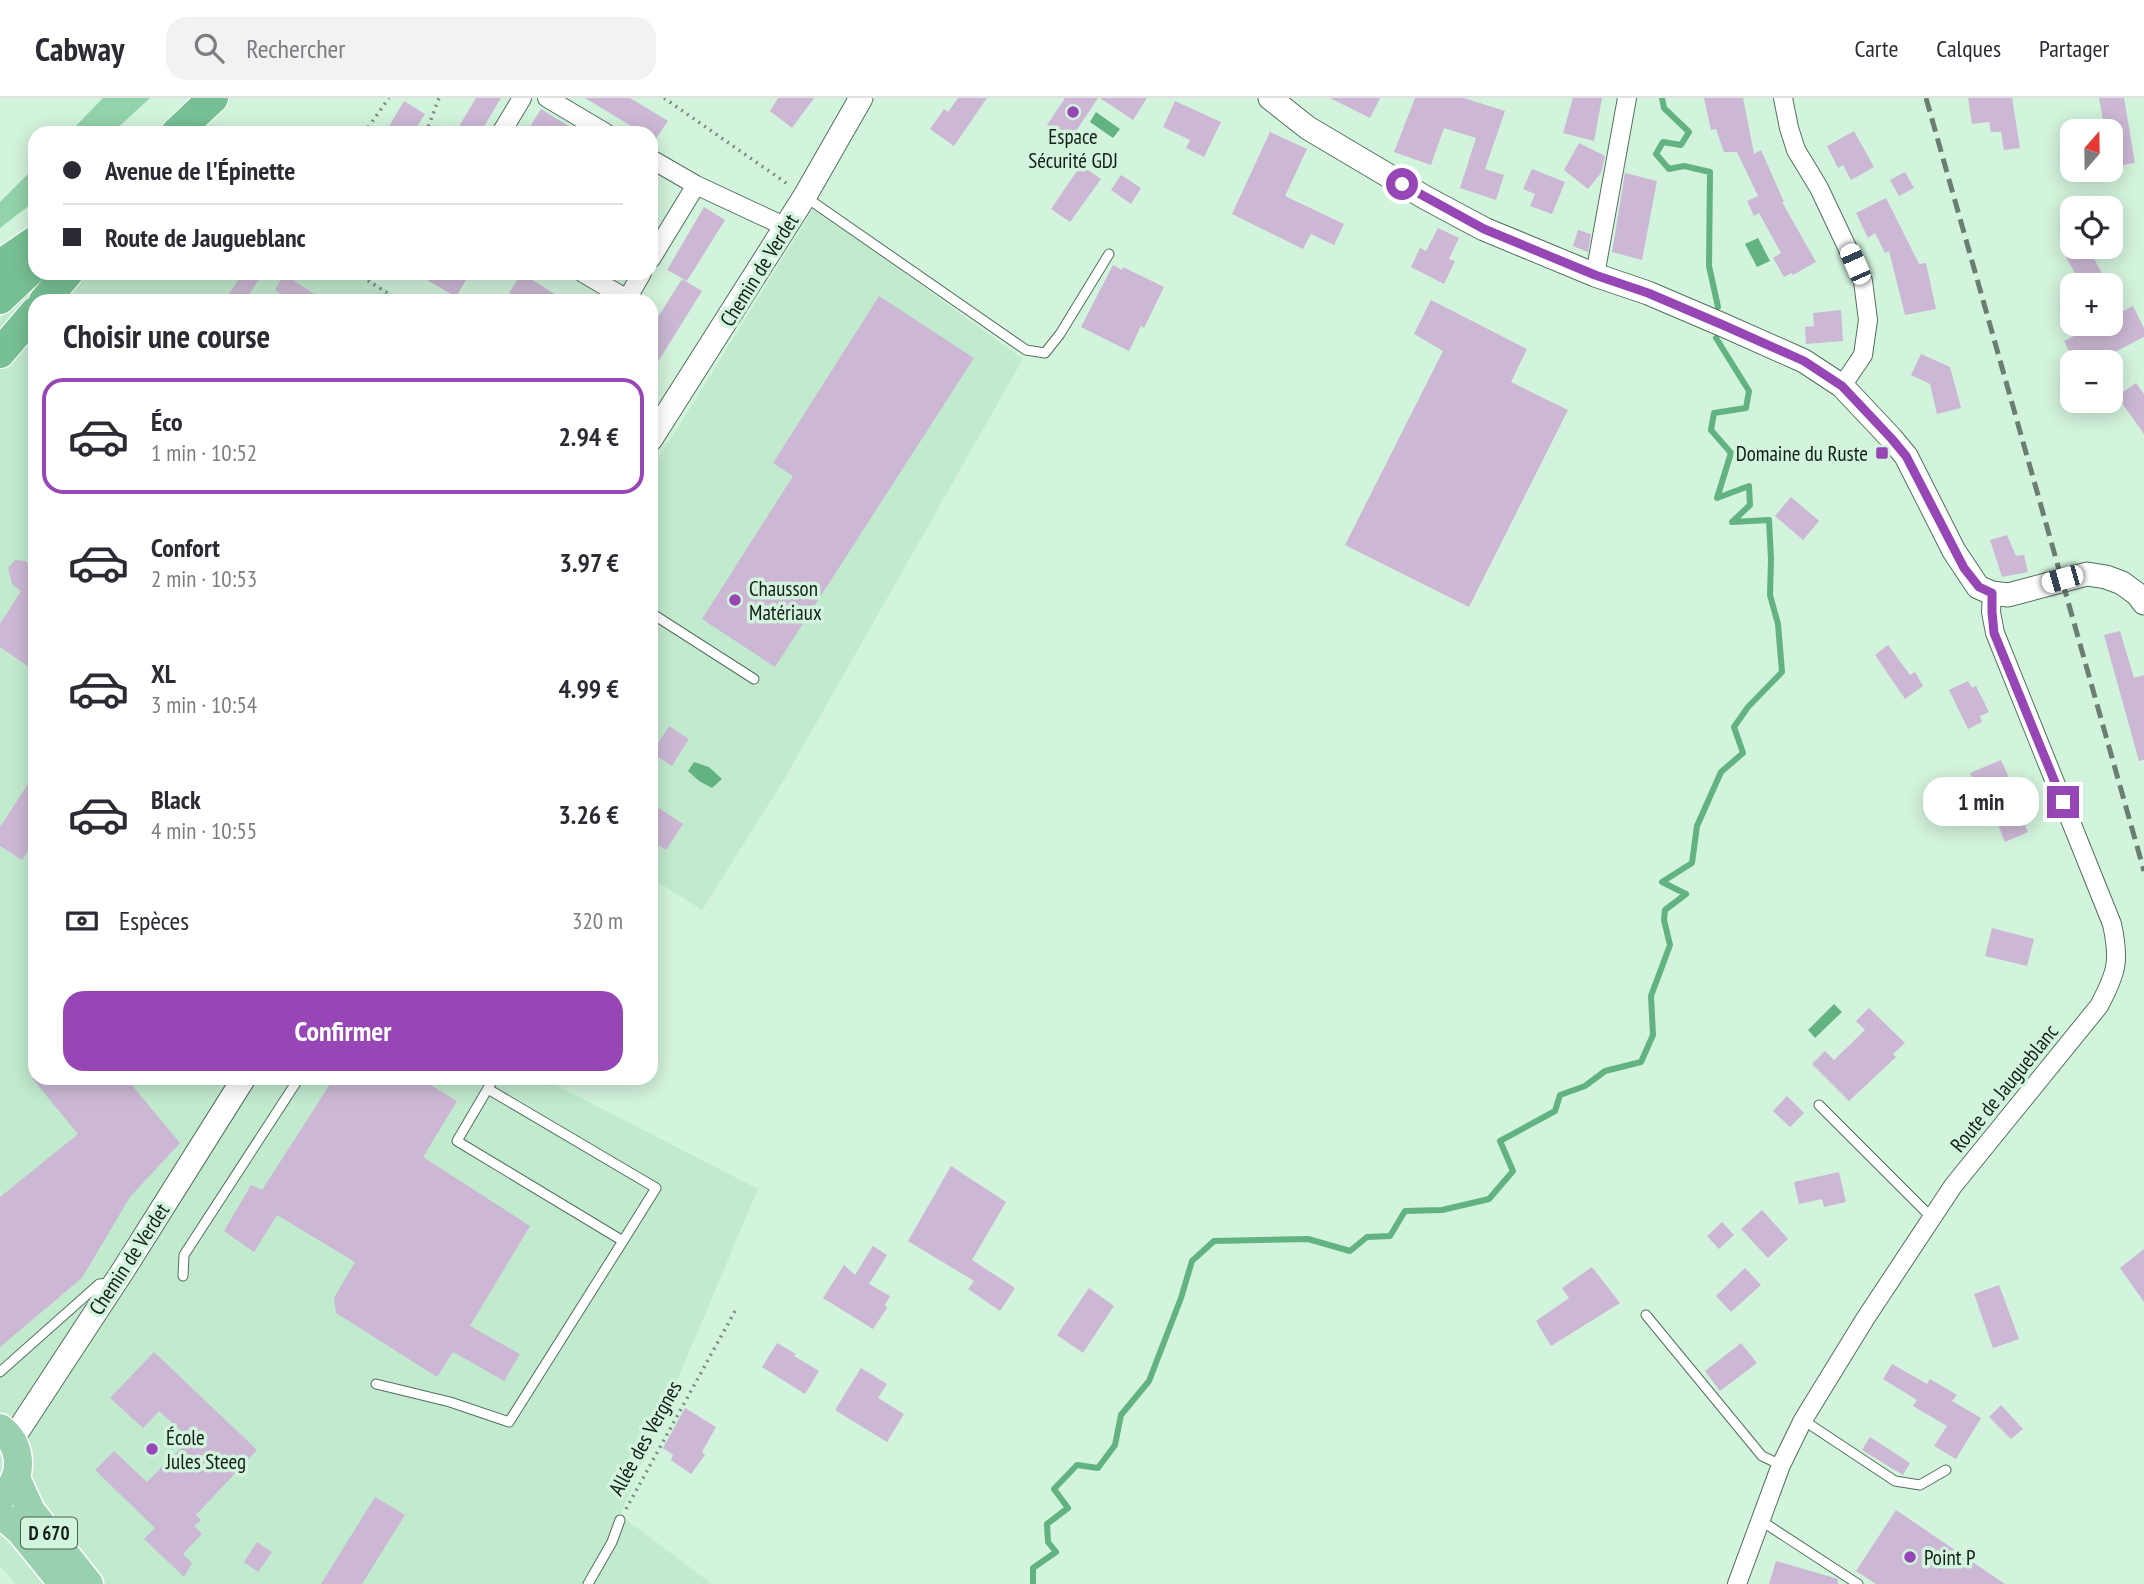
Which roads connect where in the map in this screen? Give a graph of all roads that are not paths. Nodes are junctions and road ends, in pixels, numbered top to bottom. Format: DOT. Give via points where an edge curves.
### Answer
graph roads {
  1 [pos="213,98"];
  2 [pos="224,98"];
  3 [pos="522,98"];
  4 [pos="547,98"];
  5 [pos="861,98"];
  6 [pos="1271,98"];
  7 [pos="1628,98"];
  8 [pos="1783,98"];
  9 [pos="183,126"];
  10 [pos="198,126"];
  11 [pos="505,126"];
  12 [pos="594,126"];
  13 [pos="658,163"];
  14 [pos="696,186"];
  15 [pos="805,196"];
  16 [pos="786,227"];
  17 [pos="28,246"];
  18 [pos="658,248"];
  19 [pos="1109,254"];
  20 [pos="0,265"];
  21 [pos="28,273"];
  22 [pos="1595,275"];
  23 [pos="62,280"];
  24 [pos="595,280"];
  25 [pos="50,294"];
  26 [pos="619,294"];
  27 [pos="0,299"];
  28 [pos="28,320"];
  29 [pos="0,354"];
  30 [pos="1842,386"];
  31 [pos="658,424"];
  32 [pos="1992,593"];
  33 [pos="2144,603"];
  34 [pos="658,617"];
  35 [pos="754,679"];
  36 [pos="240,1085"];
  37 [pos="294,1085"];
  38 [pos="490,1085"];
  39 [pos="488,1089"];
  40 [pos="1819,1105"];
  41 [pos="1932,1218"];
  42 [pos="623,1241"];
  43 [pos="183,1276"];
  44 [pos="113,1282"];
  45 [pos="1646,1315"];
  46 [pos="0,1372"];
  47 [pos="376,1384"];
  48 [pos="1804,1419"];
  49 [pos="6,1434"];
  50 [pos="1781,1465"];
  51 [pos="1946,1470"];
  52 [pos="8,1488"];
  53 [pos="0,1514"];
  54 [pos="620,1520"];
  55 [pos="1760,1520"];
  56 [pos="63,1584"];
  57 [pos="89,1584"];
  58 [pos="588,1584"];
  59 [pos="1737,1584"];
  60 [pos="1858,1584"];
  1 -- 9 [label="highway"];
  2 -- 10 [label="highway"];
  3 -- 11 [label="street"];
  4 -- 12 [label="street"];
  5 -- 15 [label="street, Chemin de Verdet"];
  6 -- 22 [label="street" via="1308,128 1438,204 1484,229"];
  7 -- 22 [label="street"];
  8 -- 30 [label="street" via="1796,150 1863,281 1868,320 1863,355"];
  13 -- 14 [label="street"];
  14 -- 16 [label="street"];
  14 -- 18 [label="street"];
  15 -- 16 [label="street, Chemin de Verdet"];
  15 -- 19 [label="lane" via="1026,350 1045,353"];
  16 -- 31 [label="street, Chemin de Verdet"];
  17 -- 20 [label="highway"];
  21 -- 27 [label="highway"];
  22 -- 30 [label="street" via="1648,293 1804,361"];
  23 -- 25 [label="highway"];
  24 -- 26 [label="street"];
  28 -- 29 [label="highway"];
  30 -- 32 [label="street" via="1906,456 1964,568 1979,587"];
  32 -- 33 [label="street" via="2008,595 2087,574 2122,583"];
  32 -- 41 [label="street, Route de Jaugueblanc" via="1994,633 2112,923 2117,966 2099,1006"];
  34 -- 35 [label="lane"];
  36 -- 44 [label="street, Chemin de Verdet"];
  37 -- 43 [label="lane" via="184,1255"];
  38 -- 39 [label="lane"];
  39 -- 42 [label="lane" via="457,1141"];
  39 -- 42 [label="lane" via="656,1188"];
  40 -- 41 [label="lane"];
  41 -- 48 [label="street, Route de Jaugueblanc"];
  42 -- 47 [label="lane" via="509,1422"];
  44 -- 46 [label="lane" via="99,1283"];
  44 -- 49 [label="street, Chemin de Verdet"];
  45 -- 50 [label="lane" via="1762,1455"];
  48 -- 50 [label="street, Route de Jaugueblanc"];
  48 -- 51 [label="lane" via="1895,1481 1920,1485"];
  49 -- 52 [label="main road" via="19,1465"];
  50 -- 55 [label="street, Route de Jaugueblanc"];
  52 -- 57 [label="main road, D 670"];
  53 -- 56 [label="main road, D 670"];
  54 -- 58 [label="lane, Allée des Vergnes"];
  55 -- 59 [label="street, Route de Jaugueblanc"];
  55 -- 60 [label="lane"];
}
